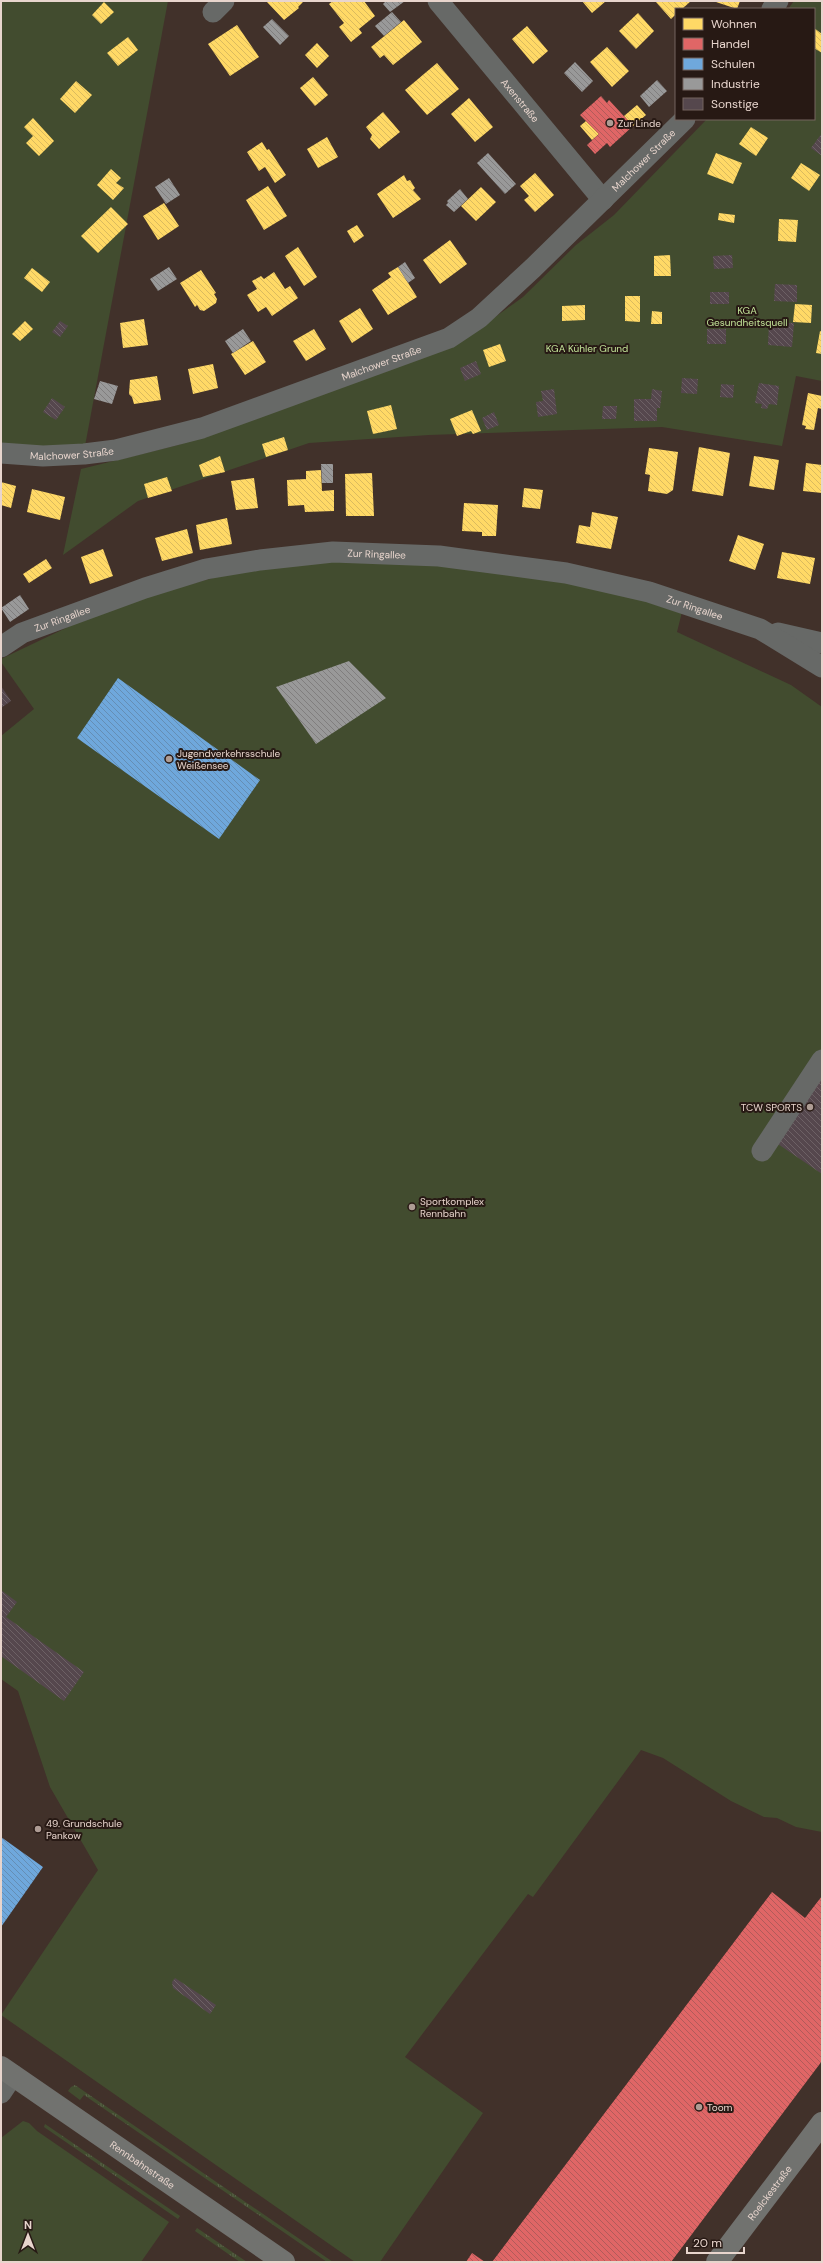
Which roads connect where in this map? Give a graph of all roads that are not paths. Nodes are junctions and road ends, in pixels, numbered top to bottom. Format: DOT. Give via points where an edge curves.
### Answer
graph roads {
  1 [pos="438,1"];
  2 [pos="684,120"];
  3 [pos="603,200"];
  4 [pos="1,453"];
  5 [pos="760,629"];
  6 [pos="822,643"];
  7 [pos="1,647"];
  8 [pos="822,667"];
  9 [pos="822,1060"];
  10 [pos="762,1151"];
  11 [pos="7,2071"];
  12 [pos="1,2093"];
  13 [pos="822,2122"];
  14 [pos="284,2262"];
  15 [pos="717,2262"];
  1 -- 3 [label="street, Axenstraße"];
  2 -- 3 [label="street, Malchower Straße"];
  3 -- 4 [label="street, Malchower Straße" via="479,318 449,338 188,431 116,450 43,456"];
  5 -- 6 [label="street, Zur Ringallee"];
  5 -- 7 [label="street, Zur Ringallee" via="649,592 566,573 440,556 333,552 206,569 145,588 22,633"];
  5 -- 8 [label="street, Zur Ringallee"];
  9 -- 10 [label="street"];
  11 -- 12 [label="street"];
  11 -- 14 [label="main road, Rennbahnstraße"];
  13 -- 15 [label="main road, Roelckestraße"];
}
